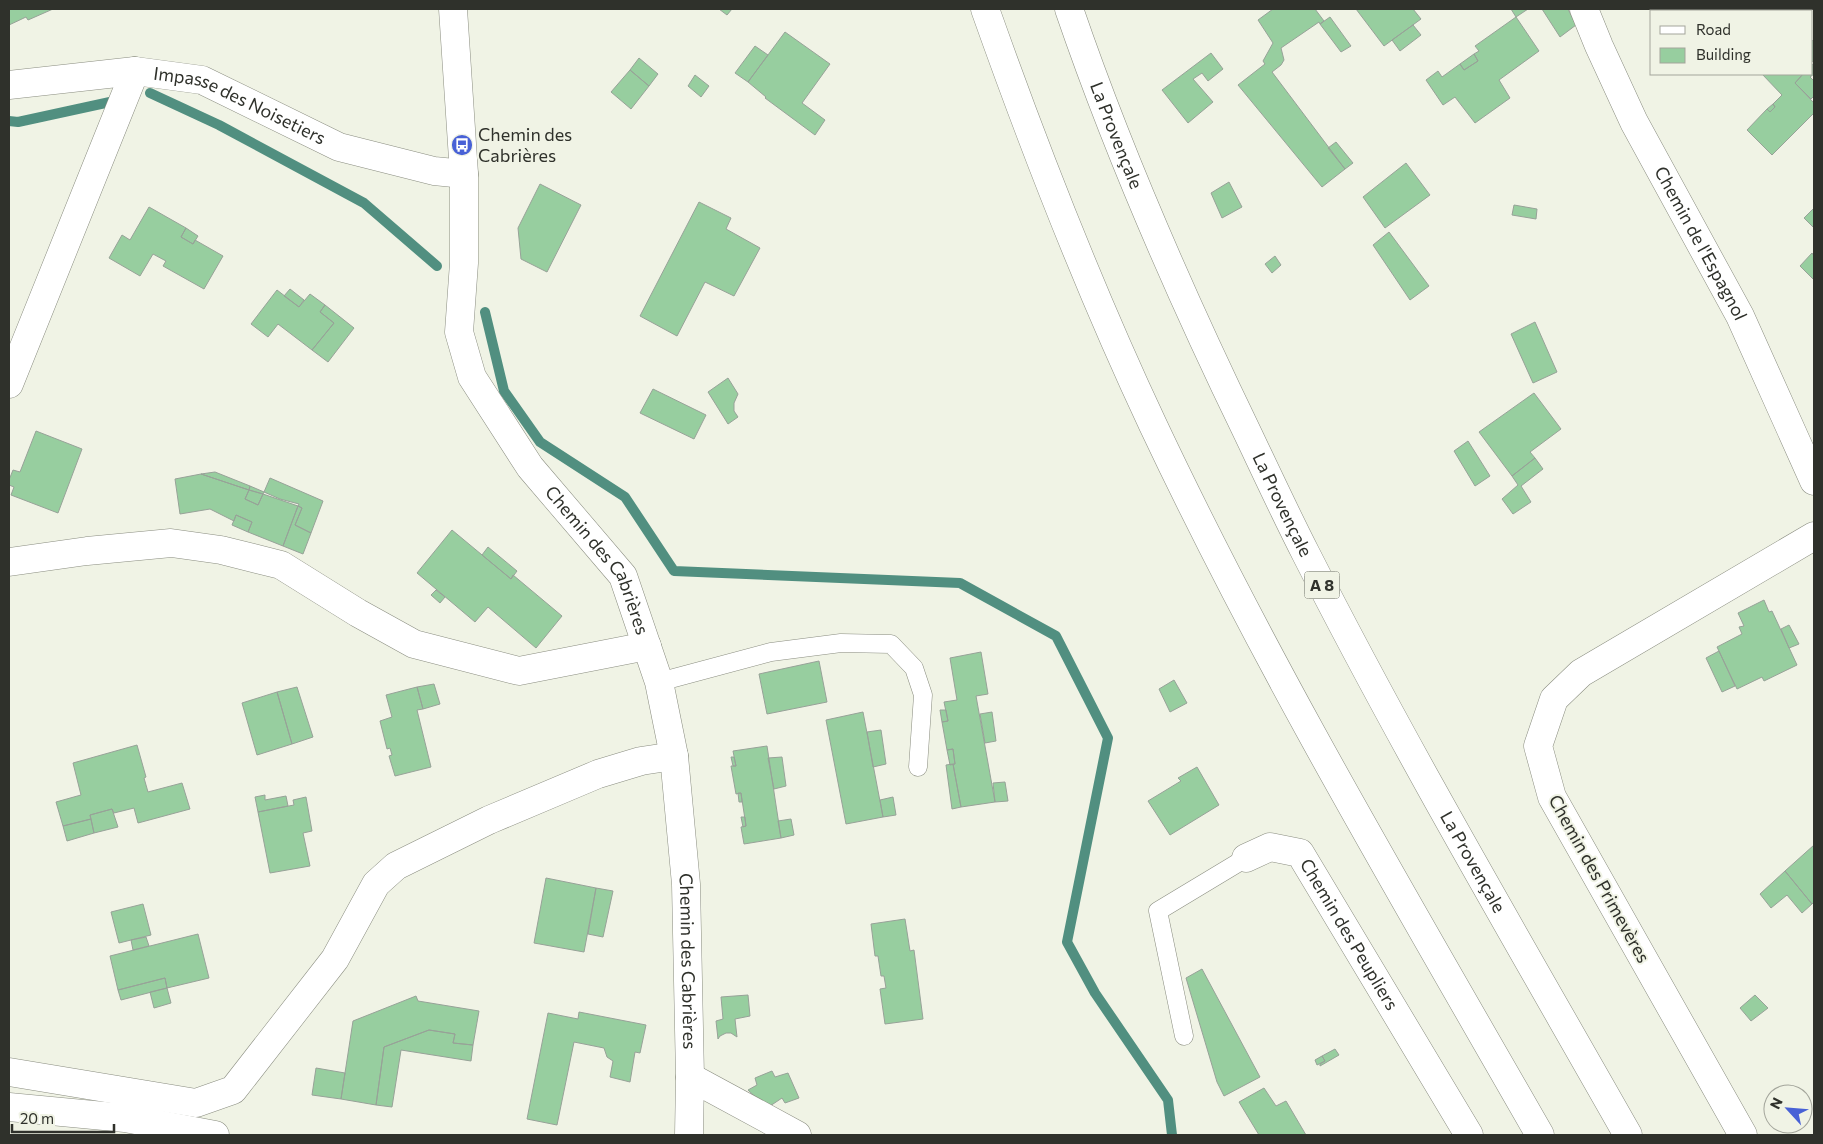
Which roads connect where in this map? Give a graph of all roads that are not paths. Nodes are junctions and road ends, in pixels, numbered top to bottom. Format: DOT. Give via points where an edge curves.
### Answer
graph roads {
  1 [pos="453,9"];
  2 [pos="985,9"];
  3 [pos="1069,9"];
  4 [pos="1584,9"];
  5 [pos="135,71"];
  6 [pos="9,85"];
  7 [pos="464,174"];
  8 [pos="9,384"];
  9 [pos="1814,481"];
  10 [pos="1814,536"];
  11 [pos="9,562"];
  12 [pos="647,646"];
  13 [pos="659,682"];
  14 [pos="674,756"];
  15 [pos="918,767"];
  16 [pos="1246,858"];
  17 [pos="1184,1036"];
  18 [pos="9,1072"];
  19 [pos="690,1078"];
  20 [pos="9,1107"];
  21 [pos="215,1135"];
  22 [pos="688,1135"];
  23 [pos="797,1135"];
  24 [pos="1469,1135"];
  25 [pos="1540,1135"];
  26 [pos="1628,1135"];
  27 [pos="1743,1135"];
  1 -- 7 [label="main road, Chemin des Cabrières"];
  2 -- 25 [label="main road" via="1081,262 1157,434 1242,604 1352,806"];
  3 -- 26 [label="main road, La Provençale / A 8" via="1095,86 1149,220 1212,361 1306,554 1414,758"];
  4 -- 9 [label="main road, Chemin de l'Espagnol" via="1634,122 1740,316"];
  5 -- 6 [label="main road, Impasse des Noisetiers"];
  5 -- 7 [label="main road, Impasse des Noisetiers" via="202,80 339,147 434,171"];
  5 -- 8 [label="main road"];
  7 -- 12 [label="main road, Chemin des Cabrières" via="464,263 459,332 472,377 530,467 623,576"];
  10 -- 27 [label="main road, Chemin des Primevères" via="1581,673 1554,699 1538,746 1552,797"];
  11 -- 12 [label="main road" via="171,543 221,550 281,565 414,644 519,671"];
  12 -- 13 [label="main road, Chemin des Cabrières"];
  13 -- 14 [label="main road, Chemin des Cabrières"];
  13 -- 15 [label="lane" via="771,652 841,643 891,644 914,668 923,695"];
  14 -- 18 [label="main road" via="641,761 598,774 489,820 396,866 376,884 335,959 233,1090 196,1103"];
  14 -- 19 [label="main road, Chemin des Cabrières" via="686,884"];
  16 -- 17 [label="lane, Chemin des Peupliers" via="1158,911"];
  16 -- 24 [label="main road, Chemin des Peupliers" via="1270,847 1300,853"];
  19 -- 22 [label="main road, Chemin des Cabrières"];
  19 -- 23 [label="main road"];
  20 -- 21 [label="main road" via="125,1118"];
}
